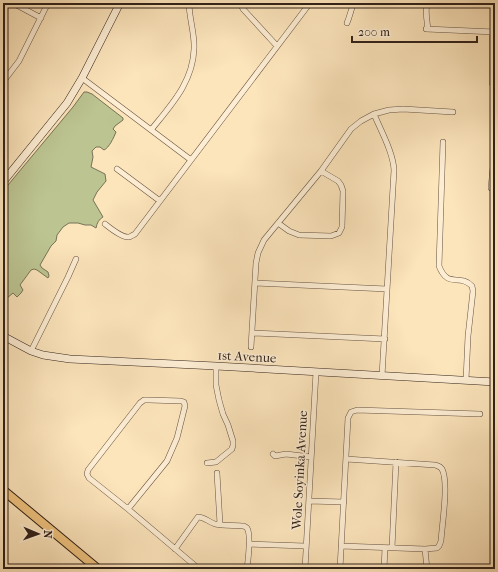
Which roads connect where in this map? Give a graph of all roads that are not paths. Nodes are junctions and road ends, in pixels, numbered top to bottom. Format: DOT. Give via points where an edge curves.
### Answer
graph roads {
  1 [pos="13,3"];
  2 [pos="48,3"];
  3 [pos="120,3"];
  4 [pos="189,3"];
  5 [pos="240,3"];
  6 [pos="310,3"];
  7 [pos="354,3"];
  8 [pos="427,3"];
  9 [pos="41,18"];
  10 [pos="347,23"];
  11 [pos="494,32"];
  12 [pos="277,46"];
  13 [pos="82,78"];
  14 [pos="3,82"];
  15 [pos="492,83"];
  16 [pos="453,112"];
  17 [pos="374,114"];
  18 [pos="151,130"];
  19 [pos="443,142"];
  20 [pos="495,154"];
  21 [pos="191,160"];
  22 [pos="117,168"];
  23 [pos="321,171"];
  24 [pos="3,182"];
  25 [pos="491,188"];
  26 [pos="160,201"];
  27 [pos="278,223"];
  28 [pos="105,224"];
  29 [pos="76,259"];
  30 [pos="255,283"];
  31 [pos="388,289"];
  32 [pos="252,333"];
  33 [pos="3,336"];
  34 [pos="385,339"];
  35 [pos="251,347"];
  36 [pos="31,351"];
  37 [pos="216,366"];
  38 [pos="316,372"];
  39 [pos="382,376"];
  40 [pos="466,380"];
  41 [pos="495,382"];
  42 [pos="480,414"];
  43 [pos="273,454"];
  44 [pos="311,456"];
  45 [pos="346,459"];
  46 [pos="396,462"];
  47 [pos="207,463"];
  48 [pos="217,473"];
  49 [pos="3,490"];
  50 [pos="309,501"];
  51 [pos="344,502"];
  52 [pos="128,509"];
  53 [pos="220,524"];
  54 [pos="249,544"];
  55 [pos="305,546"];
  56 [pos="341,546"];
  57 [pos="385,548"];
  58 [pos="392,548"];
  59 [pos="175,549"];
  60 [pos="426,549"];
  61 [pos="98,569"];
  62 [pos="199,569"];
  63 [pos="247,569"];
  64 [pos="305,569"];
  65 [pos="340,569"];
  66 [pos="384,569"];
  67 [pos="427,569"];
  1 -- 9 [label="street"];
  2 -- 9 [label="street"];
  3 -- 13 [label="street"];
  4 -- 18 [label="street" via="194,48 193,64 182,90"];
  5 -- 12 [label="street"];
  6 -- 12 [label="street"];
  7 -- 10 [label="street"];
  8 -- 11 [label="street" via="427,29"];
  9 -- 14 [label="street" via="19,61"];
  11 -- 15 [label="street"];
  12 -- 21 [label="street"];
  13 -- 18 [label="street"];
  13 -- 24 [label="street" via="67,103"];
  16 -- 17 [label="street" via="403,109"];
  17 -- 23 [label="street" via="352,129"];
  17 -- 31 [label="street" via="393,163"];
  18 -- 21 [label="street"];
  19 -- 40 [label="street" via="439,266 448,278 472,286"];
  20 -- 25 [label="street"];
  21 -- 26 [label="street"];
  22 -- 26 [label="street"];
  23 -- 27 [label="street"];
  23 -- 27 [label="street" via="338,181 343,191 342,227 338,233 331,236 299,234"];
  26 -- 28 [label="street" via="130,237 124,237"];
  27 -- 30 [label="street" via="264,240 258,253"];
  29 -- 36 [label="street"];
  30 -- 31 [label="street"];
  30 -- 32 [label="street"];
  31 -- 34 [label="street"];
  32 -- 34 [label="street"];
  32 -- 35 [label="street"];
  33 -- 36 [label="street, 1st Avenue"];
  34 -- 39 [label="street"];
  36 -- 37 [label="street, 1st Avenue" via="70,359"];
  37 -- 38 [label="street, 1st Avenue"];
  37 -- 47 [label="street" via="219,400 233,445 232,449 216,462"];
  38 -- 39 [label="street, 1st Avenue"];
  38 -- 44 [label="street, Wole Soyinka Avenue"];
  39 -- 40 [label="street, 1st Avenue"];
  40 -- 41 [label="street, 1st Avenue"];
  42 -- 45 [label="street" via="357,410 351,412 348,418"];
  43 -- 44 [label="street"];
  44 -- 50 [label="street, Wole Soyinka Avenue"];
  45 -- 46 [label="street"];
  45 -- 51 [label="street"];
  46 -- 58 [label="street"];
  46 -- 60 [label="street" via="440,466 445,478 441,541 437,548"];
  48 -- 53 [label="street"];
  49 -- 61 [label="main road"];
  50 -- 51 [label="street"];
  50 -- 55 [label="street, Wole Soyinka Avenue"];
  51 -- 56 [label="street"];
  52 -- 52 [label="street" via="167,461 177,438 184,402 144,400 88,470 89,478"];
  52 -- 59 [label="street"];
  53 -- 54 [label="street" via="247,528"];
  53 -- 59 [label="street" via="198,517"];
  54 -- 55 [label="street"];
  54 -- 63 [label="street"];
  55 -- 64 [label="street, Wole Soyinka Avenue"];
  56 -- 57 [label="street"];
  56 -- 65 [label="street"];
  57 -- 58 [label="street"];
  57 -- 66 [label="street"];
  58 -- 60 [label="street"];
  59 -- 62 [label="street"];
  60 -- 67 [label="street"];
}
